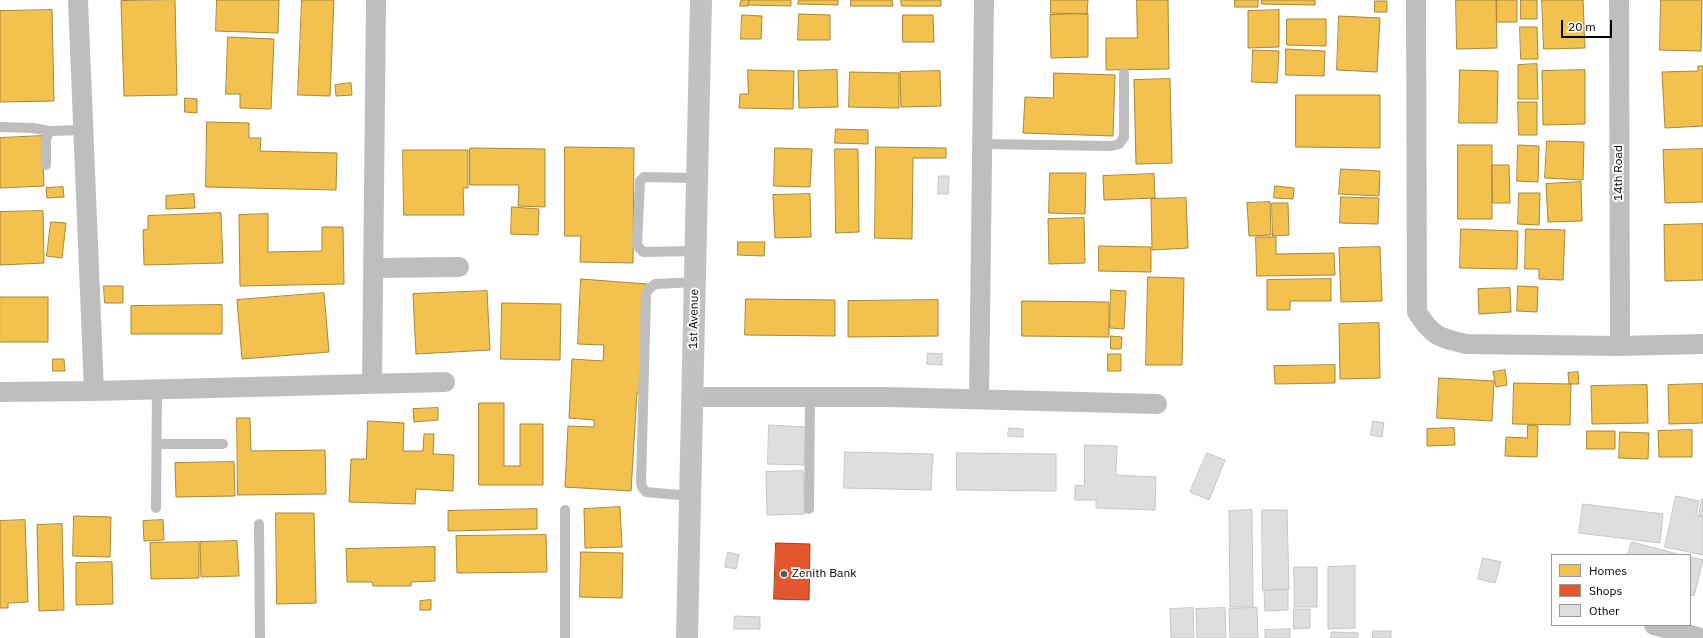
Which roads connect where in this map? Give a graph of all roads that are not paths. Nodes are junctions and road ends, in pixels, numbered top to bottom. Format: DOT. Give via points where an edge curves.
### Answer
graph roads {
  1 [pos="78,0"];
  2 [pos="376,0"];
  3 [pos="701,0"];
  4 [pos="984,0"];
  5 [pos="1416,0"];
  6 [pos="1619,0"];
  7 [pos="1124,73"];
  8 [pos="0,127"];
  9 [pos="83,130"];
  10 [pos="49,131"];
  11 [pos="982,144"];
  12 [pos="46,165"];
  13 [pos="697,178"];
  14 [pos="695,251"];
  15 [pos="459,267"];
  16 [pos="373,268"];
  17 [pos="695,282"];
  18 [pos="1703,344"];
  19 [pos="1620,346"];
  20 [pos="445,382"];
  21 [pos="372,384"];
  22 [pos="157,390"];
  23 [pos="94,391"];
  24 [pos="0,392"];
  25 [pos="692,397"];
  26 [pos="810,397"];
  27 [pos="979,399"];
  28 [pos="1157,404"];
  29 [pos="157,444"];
  30 [pos="223,444"];
  31 [pos="690,496"];
  32 [pos="156,508"];
  33 [pos="809,509"];
  34 [pos="565,510"];
  35 [pos="259,524"];
  36 [pos="1658,626"];
  37 [pos="260,638"];
  38 [pos="565,638"];
  39 [pos="687,638"];
  40 [pos="1701,638"];
  1 -- 9 [label="street"];
  2 -- 16 [label="street"];
  3 -- 13 [label="street, 1st Avenue"];
  4 -- 11 [label="street"];
  5 -- 19 [label="street" via="1417,312 1426,326 1442,339 1466,344"];
  6 -- 19 [label="street, 14th Road"];
  7 -- 11 [label="lane" via="1124,137 1119,144"];
  8 -- 10 [label="lane"];
  9 -- 10 [label="lane"];
  9 -- 23 [label="street"];
  10 -- 12 [label="lane" via="46,140"];
  11 -- 27 [label="street"];
  13 -- 14 [label="street, 1st Avenue"];
  13 -- 14 [label="lane" via="644,177 640,181 638,245 643,252"];
  14 -- 17 [label="street, 1st Avenue"];
  15 -- 16 [label="street"];
  16 -- 21 [label="street"];
  17 -- 25 [label="street, 1st Avenue"];
  17 -- 31 [label="lane" via="655,284 646,294 641,482 646,492"];
  18 -- 19 [label="street"];
  20 -- 21 [label="street"];
  21 -- 22 [label="street"];
  22 -- 23 [label="street"];
  22 -- 29 [label="lane"];
  23 -- 24 [label="street"];
  25 -- 26 [label="street"];
  25 -- 31 [label="street, 1st Avenue"];
  26 -- 27 [label="street"];
  26 -- 33 [label="lane"];
  27 -- 28 [label="street"];
  29 -- 30 [label="lane"];
  29 -- 32 [label="lane"];
  31 -- 39 [label="street, 1st Avenue"];
  34 -- 38 [label="lane"];
  35 -- 37 [label="lane"];
  36 -- 40 [label="street"];
}
